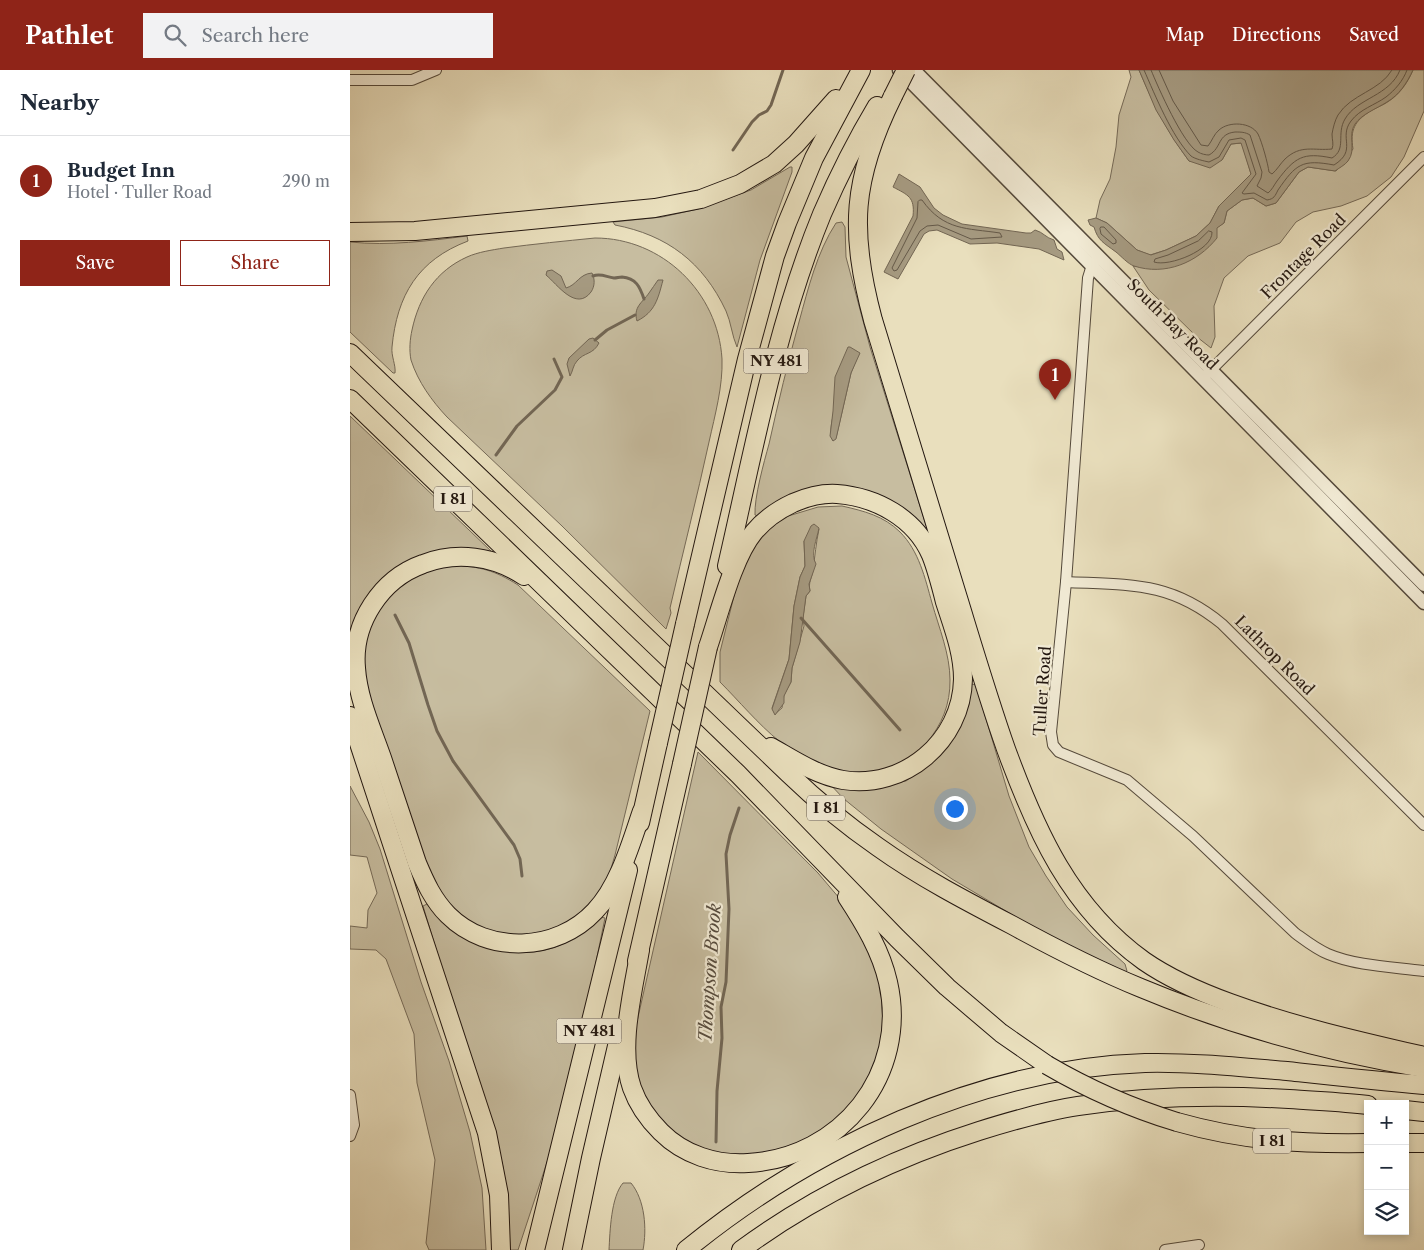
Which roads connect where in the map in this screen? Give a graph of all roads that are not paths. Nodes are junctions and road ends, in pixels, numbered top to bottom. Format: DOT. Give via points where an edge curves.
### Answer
graph roads {
  1 [pos="436,70"];
  2 [pos="861,70"];
  3 [pos="899,70"];
  4 [pos="906,70"];
  5 [pos="914,70"];
  6 [pos="350,80"];
  7 [pos="890,93"];
  8 [pos="1424,157"];
  9 [pos="350,232"];
  10 [pos="1095,261"];
  11 [pos="350,353"];
  12 [pos="1208,374"];
  13 [pos="350,398"];
  14 [pos="1066,582"];
  15 [pos="1424,585"];
  16 [pos="557,599"];
  17 [pos="1424,602"];
  18 [pos="708,647"];
  19 [pos="350,716"];
  20 [pos="732,718"];
  21 [pos="642,811"];
  22 [pos="1424,825"];
  23 [pos="812,849"];
  24 [pos="640,950"];
  25 [pos="1424,971"];
  26 [pos="1424,1056"];
  27 [pos="1424,1068"];
  28 [pos="1424,1085"];
  29 [pos="350,1096"];
  30 [pos="1364,1105"];
  31 [pos="1409,1110"];
  32 [pos="1424,1112"];
  33 [pos="350,1136"];
  34 [pos="1409,1143"];
  35 [pos="1424,1143"];
  36 [pos="1364,1144"];
  37 [pos="1199,1245"];
  38 [pos="687,1249"];
  39 [pos="501,1250"];
  40 [pos="535,1250"];
  41 [pos="572,1250"];
  42 [pos="741,1250"];
  43 [pos="1165,1250"];
  1 -- 6 [label="street" via="412,80"];
  2 -- 9 [label="highway" via="784,155 757,175 715,195 645,209 415,231"];
  2 -- 21 [label="highway, NY 481, bridge" via="814,158 775,256 745,367"];
  3 -- 7 [label="highway, NY 481"];
  3 -- 10 [label="street, South Bay Road"];
  4 -- 7 [label="highway, bridge"];
  5 -- 10 [label="street, South Bay Road"];
  7 -- 18 [label="highway, NY 481" via="851,152 835,184 798,281 770,383"];
  7 -- 26 [label="highway" via="871,144 861,186 857,230 862,277 984,684 1024,796 1052,856 1082,900 1109,931 1166,975 1271,1017"];
  8 -- 12 [label="street, Frontage Road"];
  10 -- 12 [label="street, South Bay Road"];
  10 -- 14 [label="street, Tuller Road" via="1088,278"];
  11 -- 20 [label="highway, I 81"];
  12 -- 15 [label="street, South Bay Road"];
  12 -- 17 [label="street, South Bay Road"];
  13 -- 16 [label="highway, I 81"];
  14 -- 22 [label="street, Lathrop Road" via="1162,590 1206,610"];
  14 -- 25 [label="street, Tuller Road" via="1051,732 1053,745 1060,752 1127,780 1312,946 1329,955 1360,963"];
  16 -- 21 [label="highway" via="503,564 456,556 432,560 408,571 386,586 365,617 358,641 358,682 417,863 434,898 462,927 508,943 551,940 580,925 607,896"];
  16 -- 23 [label="highway, I 81"];
  18 -- 20 [label="highway" via="736,565 753,534 773,514 797,501 833,494 870,500 902,519 930,554 957,641 963,680 959,704 950,727 944,738 920,762 898,774 876,780 842,780 807,768 767,745"];
  18 -- 24 [label="highway, NY 481, bridge"];
  19 -- 39 [label="highway" via="487,1133 499,1195"];
  20 -- 27 [label="highway, I 81" via="817,800 878,848 957,896 1062,952 1140,988 1239,1024 1339,1052"];
  21 -- 40 [label="highway, NY 481"];
  23 -- 24 [label="highway" via="847,897 875,945 888,980 892,1011 888,1050 874,1086 836,1131 814,1145 771,1161 722,1162 686,1150 658,1128 632,1089 626,1058"];
  23 -- 36 [label="highway, I 81, bridge" via="947,987 1001,1033 1075,1081 1123,1104 1216,1132 1260,1140"];
  24 -- 41 [label="highway, NY 481"];
  28 -- 38 [label="highway" via="1238,1066 1146,1063 1035,1077 951,1102 870,1134 785,1180"];
  29 -- 33 [label="street" via="354,1125"];
  30 -- 42 [label="highway" via="1190,1096 1050,1111 964,1136 883,1167 819,1200"];
  31 -- 32 [label="highway"];
  34 -- 35 [label="highway"];
  37 -- 43 [label="street"];
}
